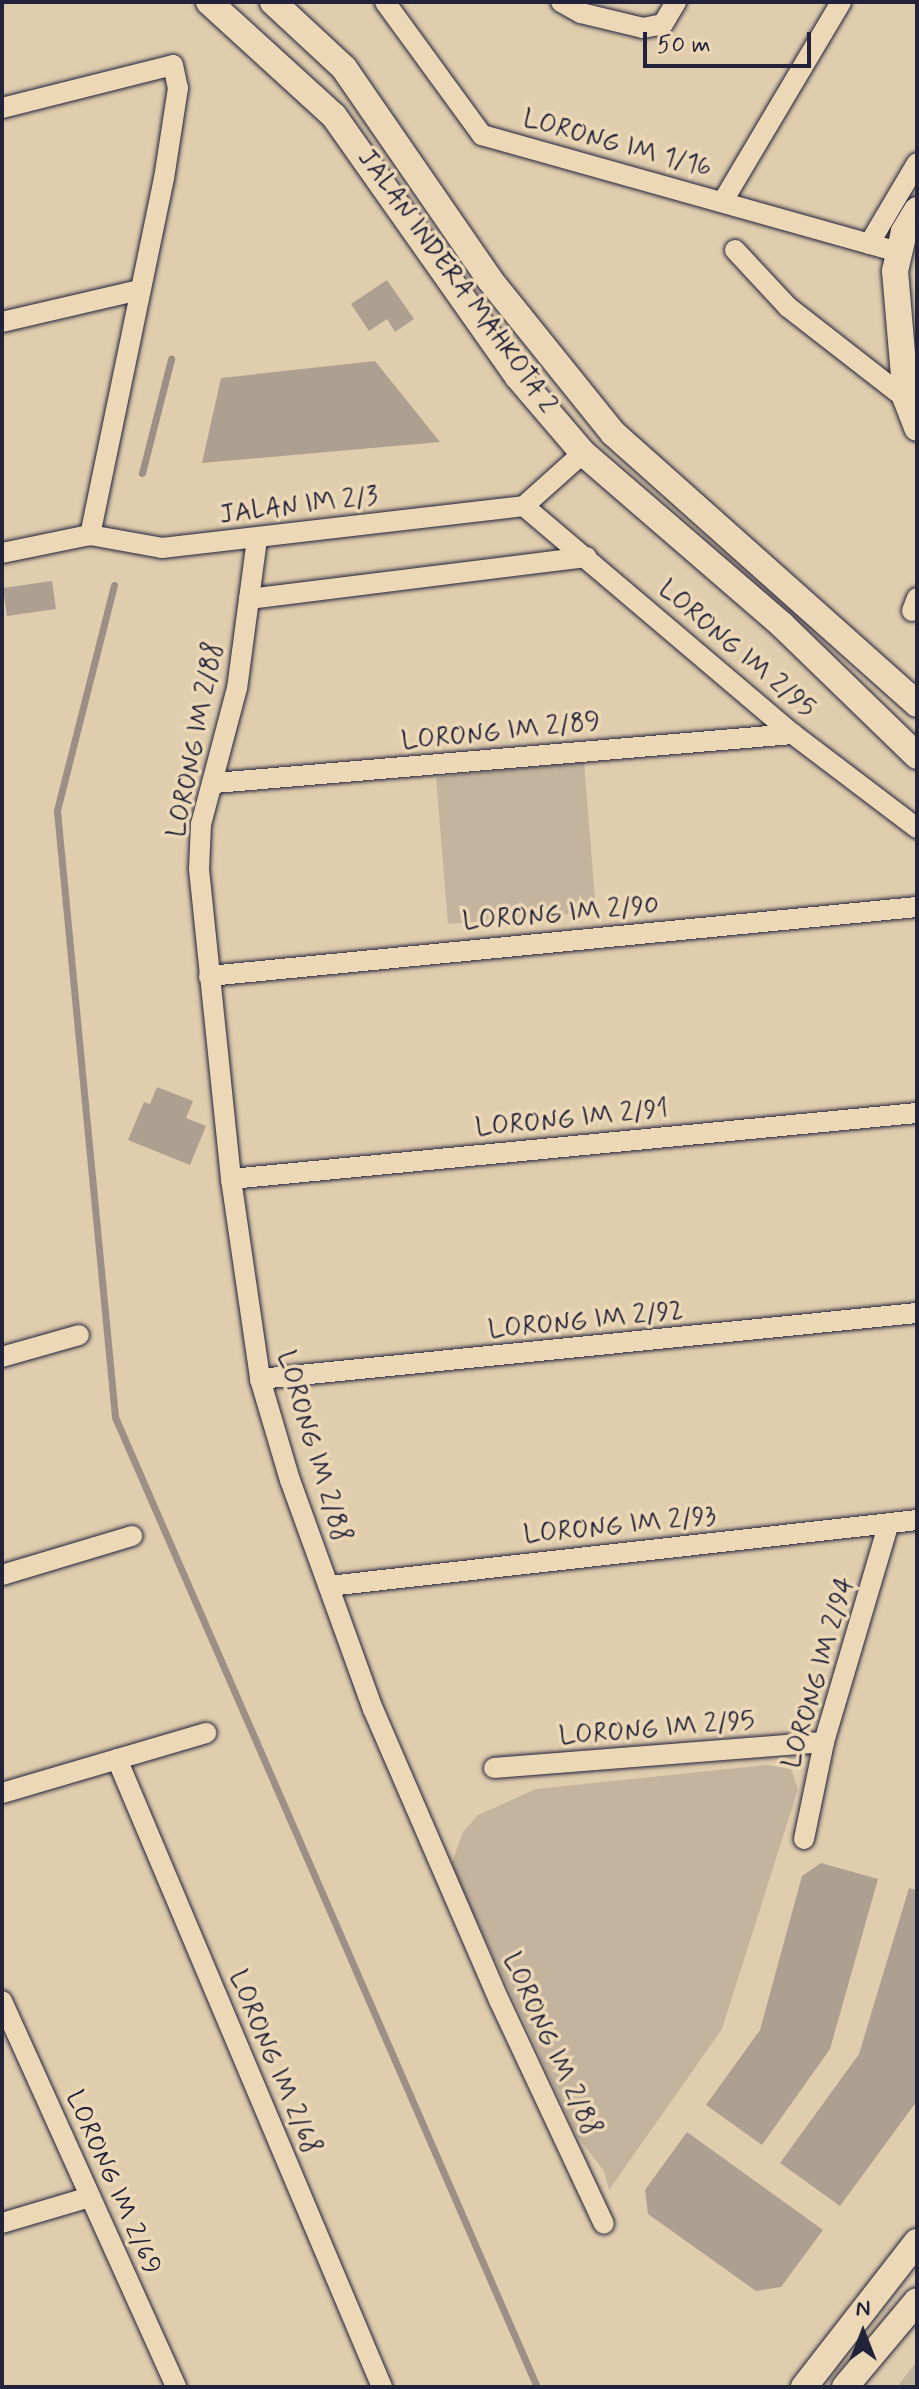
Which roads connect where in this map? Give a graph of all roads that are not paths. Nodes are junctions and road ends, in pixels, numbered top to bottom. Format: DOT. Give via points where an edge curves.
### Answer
graph roads {
  1 [pos="209,2"];
  2 [pos="385,2"];
  3 [pos="561,2"];
  4 [pos="676,2"];
  5 [pos="841,2"];
  6 [pos="285,6"];
  7 [pos="2,108"];
  8 [pos="917,163"];
  9 [pos="723,201"];
  10 [pos="917,210"];
  11 [pos="869,244"];
  12 [pos="735,250"];
  13 [pos="898,252"];
  14 [pos="139,290"];
  15 [pos="2,322"];
  16 [pos="906,399"];
  17 [pos="917,428"];
  18 [pos="583,453"];
  19 [pos="524,506"];
  20 [pos="90,535"];
  21 [pos="257,539"];
  22 [pos="2,553"];
  23 [pos="586,557"];
  24 [pos="249,599"];
  25 [pos="917,704"];
  26 [pos="793,734"];
  27 [pos="917,756"];
  28 [pos="215,783"];
  29 [pos="917,828"];
  30 [pos="917,907"];
  31 [pos="209,976"];
  32 [pos="917,1113"];
  33 [pos="231,1179"];
  34 [pos="917,1313"];
  35 [pos="79,1335"];
  36 [pos="2,1357"];
  37 [pos="260,1379"];
  38 [pos="917,1520"];
  39 [pos="889,1523"];
  40 [pos="132,1536"];
  41 [pos="2,1575"];
  42 [pos="329,1586"];
  43 [pos="206,1733"];
  44 [pos="824,1742"];
  45 [pos="117,1759"];
  46 [pos="494,1768"];
  47 [pos="2,1793"];
  48 [pos="804,1839"];
  49 [pos="3,2008"];
  50 [pos="90,2197"];
  51 [pos="2,2223"];
  52 [pos="604,2224"];
  53 [pos="917,2242"];
  54 [pos="917,2301"];
  55 [pos="176,2387"];
  56 [pos="382,2387"];
  57 [pos="804,2387"];
  58 [pos="845,2387"];
  1 -- 18 [label="street, JALAN INDERA MAHKOTA 2" via="334,116 518,377"];
  2 -- 9 [label="street, LORONG IM 1/16" via="482,135"];
  3 -- 4 [label="street" via="643,28 663,24"];
  5 -- 9 [label="street"];
  6 -- 25 [label="street, JALAN INDERA MAHKOTA 2" via="344,68 490,280 613,433"];
  7 -- 14 [label="street" via="173,65 178,88"];
  8 -- 11 [label="street"];
  9 -- 11 [label="street, LORONG IM 1/16"];
  10 -- 13 [label="street"];
  11 -- 13 [label="street, LORONG IM 1/16"];
  12 -- 16 [label="street" via="788,307"];
  13 -- 16 [label="street" via="897,322"];
  14 -- 15 [label="street"];
  14 -- 20 [label="street"];
  16 -- 17 [label="street"];
  18 -- 19 [label="street"];
  18 -- 27 [label="street, JALAN INDERA MAHKOTA 2" via="782,625"];
  19 -- 21 [label="street, JALAN IM 2/3"];
  19 -- 23 [label="street, LORONG IM 2/95"];
  20 -- 21 [label="street, JALAN IM 2/3" via="162,548"];
  20 -- 22 [label="street, JALAN IM 2/3"];
  21 -- 24 [label="street, LORONG IM 2/88"];
  23 -- 24 [label="street"];
  23 -- 26 [label="street, LORONG IM 2/95"];
  24 -- 28 [label="street, LORONG IM 2/88" via="237,688"];
  26 -- 28 [label="street, LORONG IM 2/89"];
  26 -- 29 [label="street, LORONG IM 2/95"];
  28 -- 31 [label="street, LORONG IM 2/88" via="201,824 200,854"];
  30 -- 31 [label="street, LORONG IM 2/90"];
  31 -- 33 [label="street, LORONG IM 2/88"];
  32 -- 33 [label="street, LORONG IM 2/91"];
  33 -- 37 [label="street, LORONG IM 2/88"];
  34 -- 37 [label="street, LORONG IM 2/92"];
  35 -- 36 [label="street"];
  37 -- 42 [label="street, LORONG IM 2/88"];
  38 -- 39 [label="street, LORONG IM 2/93"];
  39 -- 42 [label="street, LORONG IM 2/93"];
  39 -- 44 [label="street, LORONG IM 2/94"];
  40 -- 41 [label="street"];
  42 -- 52 [label="street, LORONG IM 2/88" via="373,1709 499,2000"];
  43 -- 45 [label="street"];
  44 -- 46 [label="street, LORONG IM 2/95"];
  44 -- 48 [label="street, LORONG IM 2/94"];
  45 -- 47 [label="street"];
  45 -- 56 [label="street, LORONG IM 2/68"];
  49 -- 50 [label="street, LORONG IM 2/69"];
  50 -- 51 [label="street"];
  50 -- 55 [label="street, LORONG IM 2/69"];
  53 -- 57 [label="street"];
  54 -- 58 [label="street"];
}
